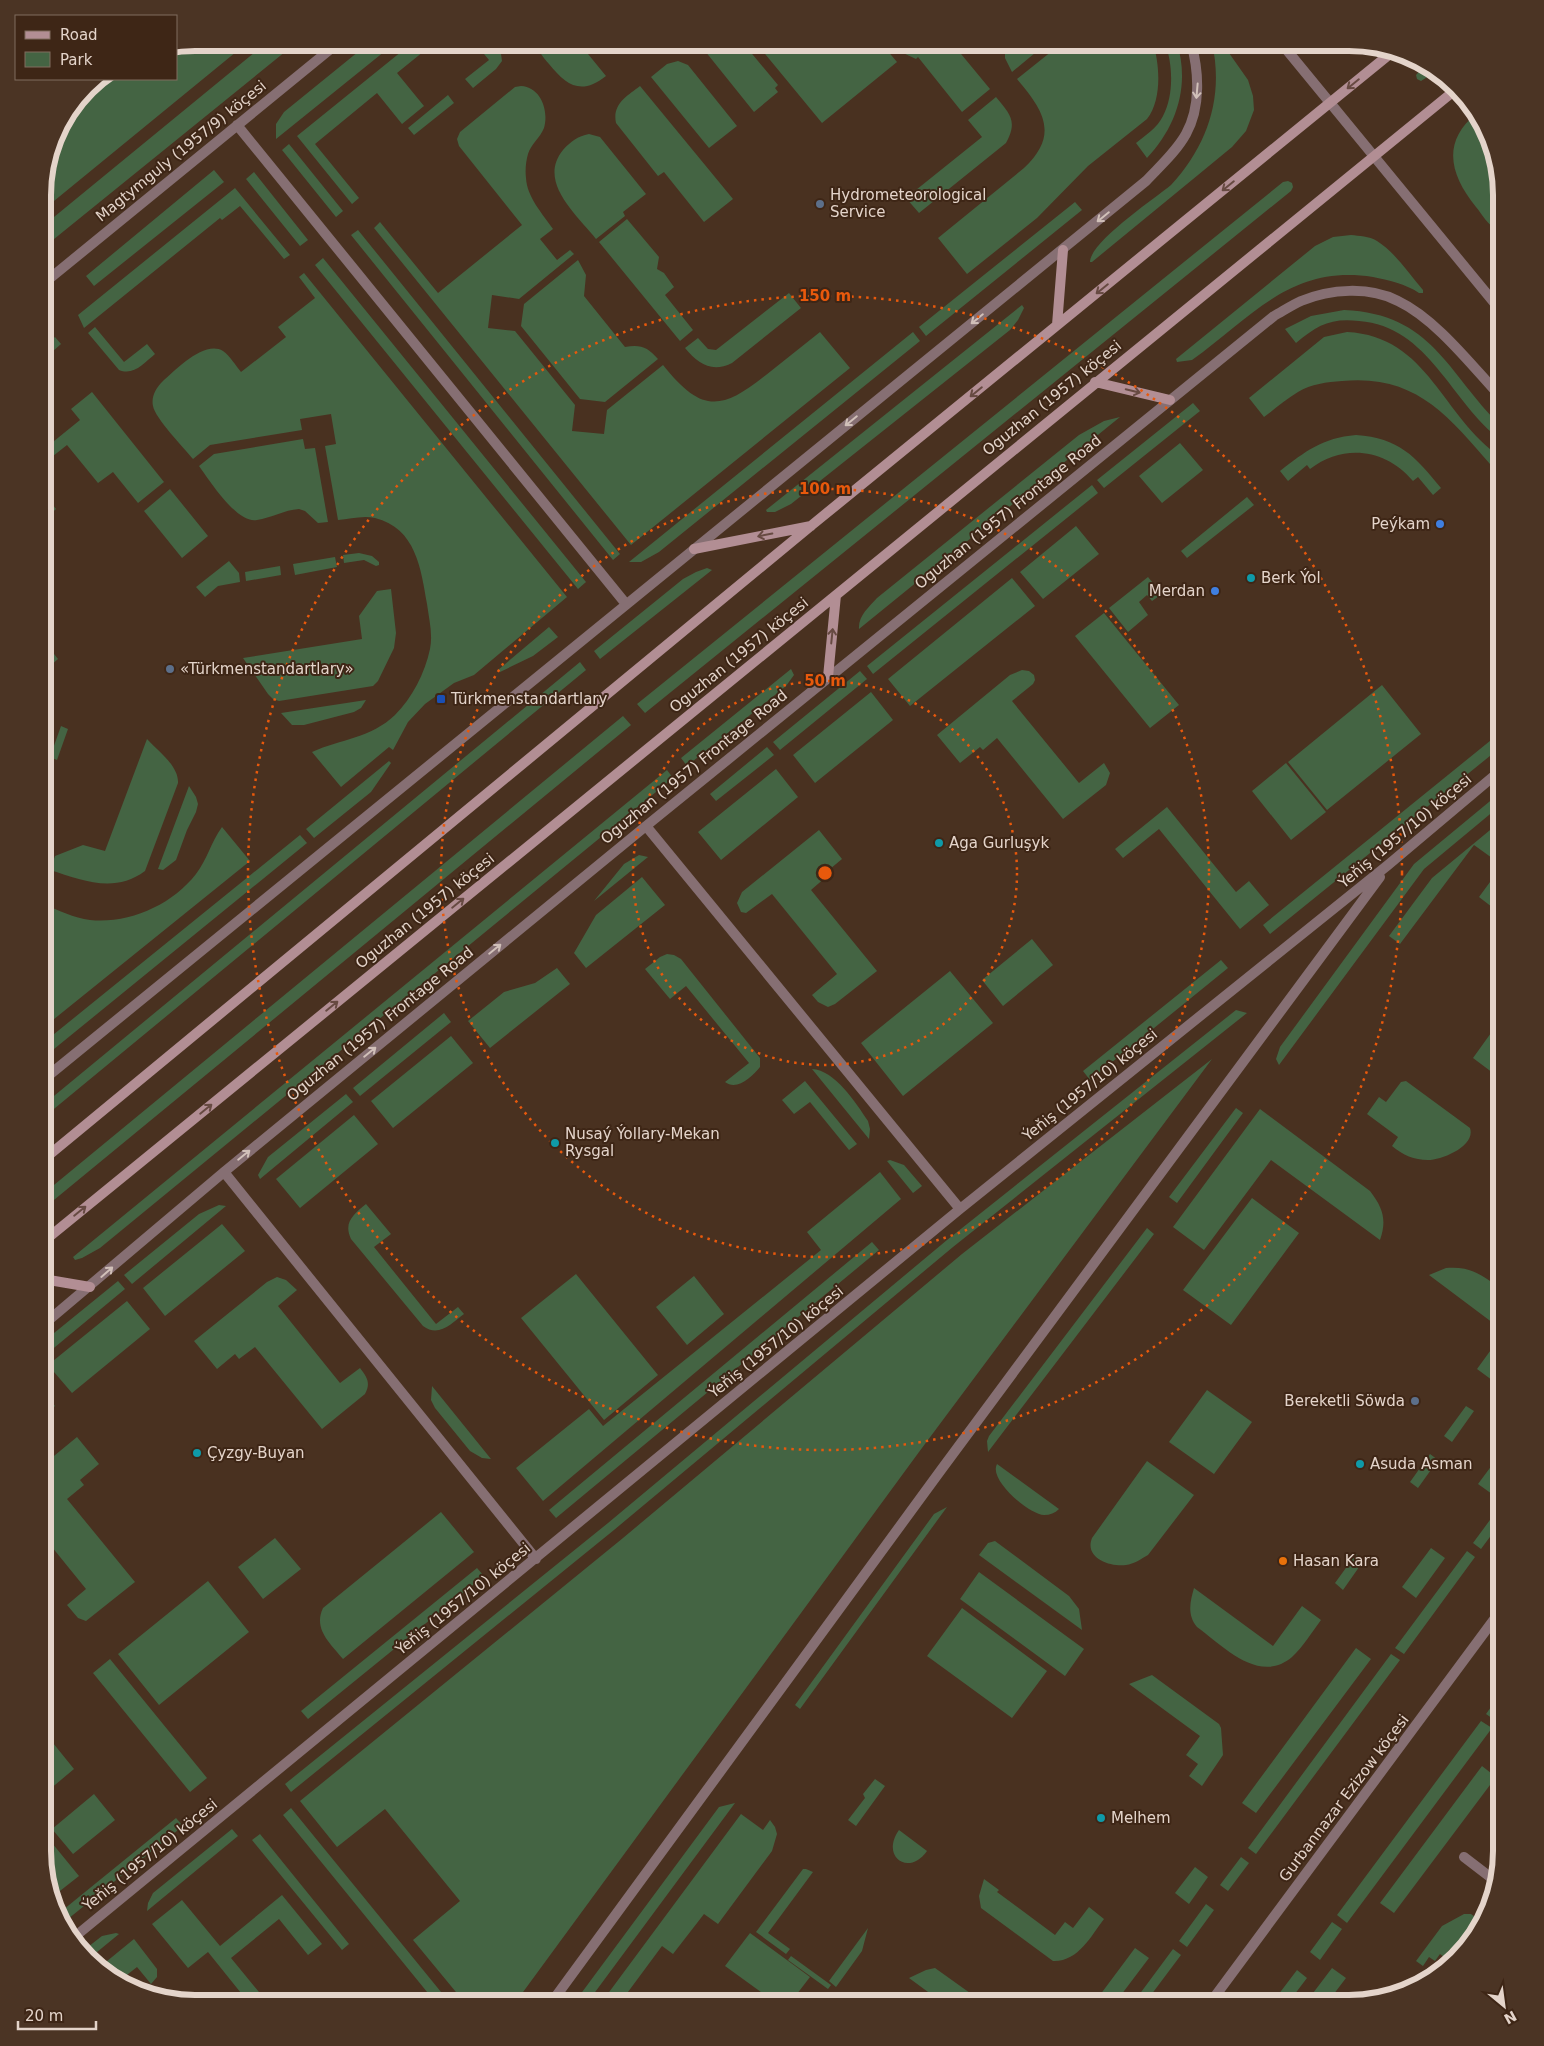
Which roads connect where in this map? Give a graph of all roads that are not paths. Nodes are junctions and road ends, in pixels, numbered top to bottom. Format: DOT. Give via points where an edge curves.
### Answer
graph roads {
  1 [pos="326,52"];
  2 [pos="1193,52"];
  3 [pos="1288,52"];
  4 [pos="1387,57"];
  5 [pos="1451,93"];
  6 [pos="1330,103"];
  7 [pos="237,125"];
  8 [pos="1374,156"];
  9 [pos="1063,250"];
  10 [pos="52,277"];
  11 [pos="1493,300"];
  12 [pos="1057,325"];
  13 [pos="1096,382"];
  14 [pos="1493,388"];
  15 [pos="1170,400"];
  16 [pos="812,525"];
  17 [pos="694,549"];
  18 [pos="836,595"];
  19 [pos="626,604"];
  20 [pos="828,677"];
  21 [pos="1493,778"];
  22 [pos="646,826"];
  23 [pos="1388,865"];
  24 [pos="51,1073"];
  25 [pos="51,1153"];
  26 [pos="224,1172"];
  27 [pos="960,1209"];
  28 [pos="51,1235"];
  29 [pos="51,1281"];
  30 [pos="90,1287"];
  31 [pos="51,1318"];
  32 [pos="536,1559"];
  33 [pos="1493,1622"];
  34 [pos="1464,1857"];
  35 [pos="1490,1877"];
  36 [pos="78,1934"];
  37 [pos="558,1995"];
  38 [pos="1217,1995"];
  1 -- 7 [label="street, Magtymguly (1957/9) köçesi"];
  2 -- 9 [label="street, one-way" via="1198,84 1187,133 1146,181"];
  3 -- 6 [label="street"];
  4 -- 6 [label="main road, one-way"];
  5 -- 8 [label="main road, Oguzhan (1957) köçesi"];
  6 -- 8 [label="street"];
  6 -- 12 [label="main road, one-way"];
  7 -- 10 [label="street, Magtymguly (1957/9) köçesi"];
  7 -- 19 [label="street"];
  8 -- 11 [label="street"];
  8 -- 13 [label="main road, Oguzhan (1957) köçesi"];
  9 -- 12 [label="main road"];
  9 -- 17 [label="street, one-way"];
  12 -- 16 [label="main road, one-way"];
  13 -- 15 [label="main road, one-way"];
  13 -- 18 [label="main road, Oguzhan (1957) köçesi"];
  14 -- 15 [label="street, Oguzhan (1957) Frontage Road" via="1435,327 1414,310 1397,300 1347,291 1300,302 1274,316"];
  15 -- 20 [label="street, Oguzhan (1957) Frontage Road"];
  16 -- 17 [label="main road, one-way"];
  16 -- 25 [label="main road"];
  17 -- 19 [label="street"];
  20 -- 18 [label="main road, one-way"];
  28 -- 18 [label="main road, Oguzhan (1957) köçesi, one-way"];
  19 -- 24 [label="street"];
  20 -- 22 [label="street, Oguzhan (1957) Frontage Road"];
  21 -- 23 [label="street, Ýeňiş (1957/10) köçesi"];
  26 -- 22 [label="street, Oguzhan (1957) Frontage Road, one-way"];
  22 -- 27 [label="street"];
  23 -- 27 [label="street, Ýeňiş (1957/10) köçesi"];
  23 -- 37 [label="street"];
  30 -- 26 [label="street, Oguzhan (1957) Frontage Road, one-way"];
  26 -- 32 [label="street"];
  27 -- 32 [label="street, Ýeňiş (1957/10) köçesi"];
  29 -- 30 [label="main road"];
  30 -- 31 [label="street, Oguzhan (1957) Frontage Road"];
  32 -- 36 [label="street, Ýeňiş (1957/10) köçesi"];
  33 -- 38 [label="street, Gurbannazar Ezizow köçesi"];
  34 -- 35 [label="street"];
}
